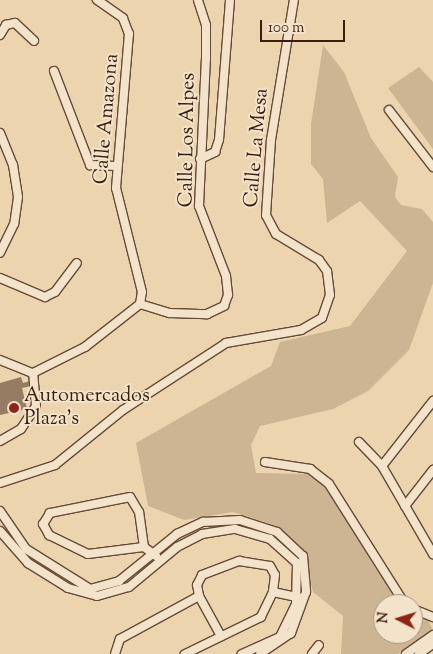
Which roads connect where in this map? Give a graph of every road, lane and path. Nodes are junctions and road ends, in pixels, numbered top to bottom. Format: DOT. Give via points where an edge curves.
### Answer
graph roads {
  1 [pos="97,0"];
  2 [pos="198,0"];
  3 [pos="230,0"];
  4 [pos="294,0"];
  5 [pos="0,36"];
  6 [pos="34,41"];
  7 [pos="54,71"];
  8 [pos="389,110"];
  9 [pos="0,133"];
  10 [pos="9,155"];
  11 [pos="0,156"];
  12 [pos="200,160"];
  13 [pos="116,166"];
  14 [pos="433,167"];
  15 [pos="0,252"];
  16 [pos="77,263"];
  17 [pos="0,278"];
  18 [pos="140,304"];
  19 [pos="0,360"];
  20 [pos="34,373"];
  21 [pos="431,407"];
  22 [pos="0,441"];
  23 [pos="359,442"];
  24 [pos="265,462"];
  25 [pos="382,466"];
  26 [pos="433,470"];
  27 [pos="0,483"];
  28 [pos="405,506"];
  29 [pos="0,511"];
  30 [pos="0,531"];
  31 [pos="431,543"];
  32 [pos="144,547"];
  33 [pos="154,554"];
  34 [pos="433,554"];
  35 [pos="159,562"];
  36 [pos="273,592"];
  37 [pos="399,594"];
  38 [pos="199,596"];
  39 [pos="301,598"];
  40 [pos="433,635"];
  41 [pos="221,636"];
  42 [pos="433,644"];
  43 [pos="319,645"];
  44 [pos="115,654"];
  45 [pos="184,654"];
  46 [pos="242,654"];
  47 [pos="260,654"];
  48 [pos="312,654"];
  49 [pos="406,654"];
  50 [pos="419,654"];
  1 -- 13 [label="street, Calle Amazona" via="122,18 129,34"];
  2 -- 12 [label="street, Calle Los Alpes" via="206,42"];
  3 -- 12 [label="street, Calle La Mesa" via="219,140 215,152"];
  4 -- 27 [label="street, Calle La Mesa" via="271,140 266,215 276,234 319,260 327,271 330,295 322,318 301,330 226,343 123,410 55,465"];
  5 -- 6 [label="street" via="6,25 15,23"];
  7 -- 13 [label="street" via="90,165"];
  8 -- 14 [label="street"];
  9 -- 10 [label="street"];
  10 -- 11 [label="street"];
  10 -- 15 [label="street" via="18,197 14,224"];
  12 -- 18 [label="street, Calle Los Alpes" via="199,206 226,276 227,302 216,311 188,315 149,310"];
  13 -- 18 [label="street, Calle Amazona" via="118,198 142,279"];
  16 -- 17 [label="street" via="55,292 45,297"];
  18 -- 20 [label="street" via="76,354"];
  19 -- 20 [label="street"];
  20 -- 22 [label="street" via="38,392 34,411 21,429"];
  21 -- 25 [label="street"];
  23 -- 25 [label="street"];
  24 -- 37 [label="street" via="310,469 329,484"];
  25 -- 28 [label="street"];
  26 -- 28 [label="street"];
  28 -- 31 [label="street"];
  29 -- 33 [label="street" via="26,549 82,587 113,584"];
  30 -- 35 [label="street" via="28,563 82,594 121,592"];
  31 -- 34 [label="street"];
  32 -- 32 [label="street" via="139,512 130,498 56,511 44,519 49,535 88,554"];
  32 -- 33 [label="street"];
  33 -- 35 [label="street"];
  33 -- 39 [label="street" via="177,534 203,522 258,524 285,537 304,556"];
  35 -- 39 [label="street" via="202,534 247,532 270,539 295,558 300,574"];
  36 -- 38 [label="street" via="275,575 270,566 239,561 202,575 197,585"];
  36 -- 39 [label="street"];
  36 -- 41 [label="street" via="261,617"];
  38 -- 41 [label="street"];
  38 -- 44 [label="street" via="120,639"];
  39 -- 46 [label="street" via="283,634"];
  39 -- 47 [label="street" via="291,633"];
  40 -- 49 [label="street"];
  41 -- 45 [label="street"];
  42 -- 50 [label="street"];
  43 -- 48 [label="street"];
}
